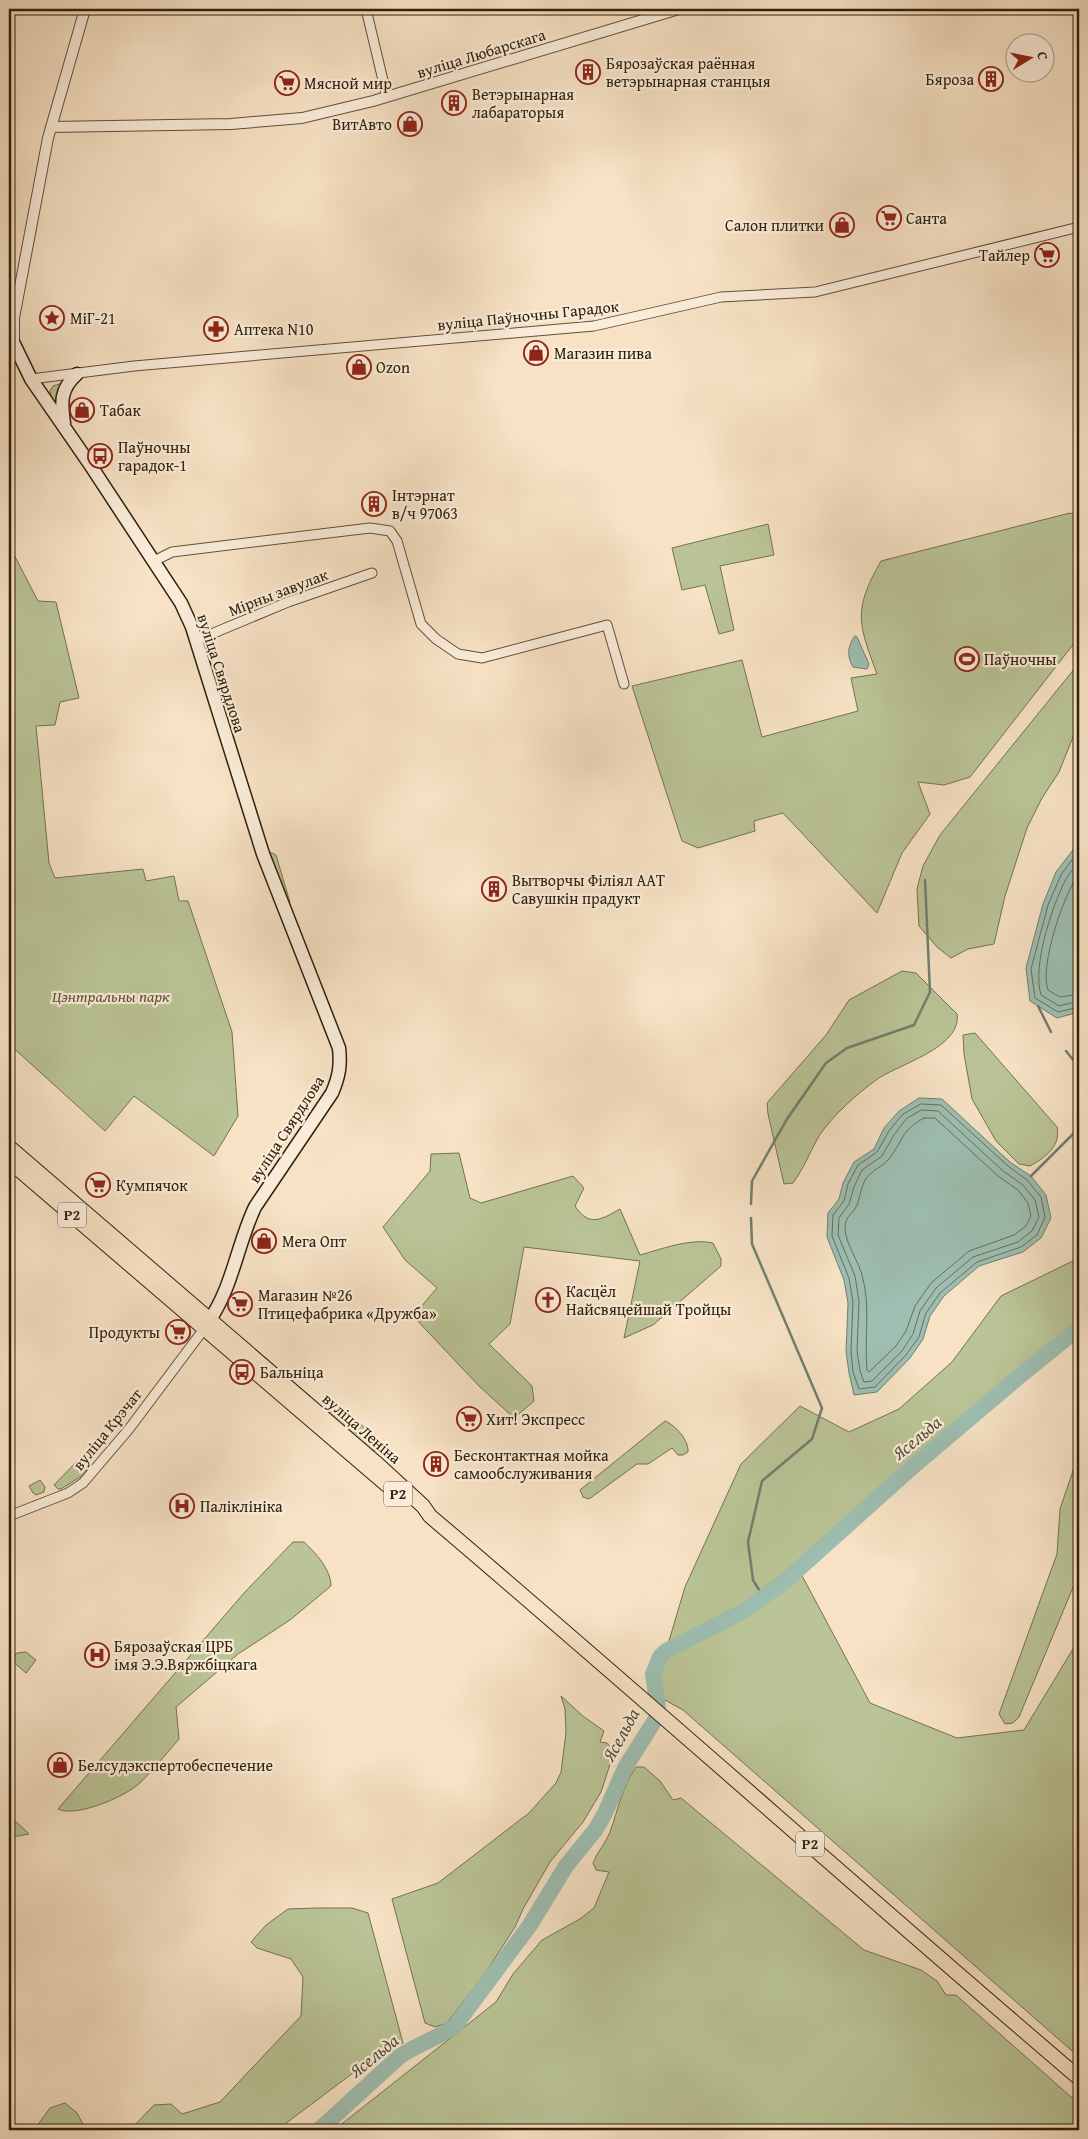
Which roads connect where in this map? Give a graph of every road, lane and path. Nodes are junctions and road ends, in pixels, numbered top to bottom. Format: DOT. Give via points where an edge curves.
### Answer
graph roads {
  1 [pos="85,9"];
  2 [pos="366,9"];
  3 [pos="679,9"];
  4 [pos="387,97"];
  5 [pos="51,127"];
  6 [pos="1079,227"];
  7 [pos="11,345"];
  8 [pos="77,374"];
  9 [pos="31,379"];
  10 [pos="65,428"];
  11 [pos="154,561"];
  12 [pos="372,573"];
  13 [pos="197,640"];
  14 [pos="624,684"];
  15 [pos="9,1147"];
  16 [pos="9,1161"];
  17 [pos="207,1325"];
  18 [pos="9,1516"];
  19 [pos="1079,2078"];
  1 -- 5 [label="street, вуліца Свярдлова"];
  2 -- 4 [label="street"];
  3 -- 4 [label="street, вуліца Любарскага"];
  4 -- 5 [label="street, вуліца Любарскага" via="302,118 271,122"];
  5 -- 7 [label="street, вуліца Свярдлова"];
  6 -- 8 [label="street, вуліца Паўночны Гарадок" via="814,292 721,297 594,326 134,366"];
  7 -- 9 [label="main road, вуліца Свярдлова"];
  8 -- 9 [label="street, вуліца Паўночны Гарадок"];
  8 -- 10 [label="main road" via="62,392"];
  9 -- 10 [label="main road, вуліца Свярдлова"];
  10 -- 11 [label="main road, вуліца Свярдлова"];
  11 -- 13 [label="main road, вуліца Свярдлова" via="181,603"];
  11 -- 14 [label="street" via="172,552 370,528 390,531 397,541 421,624 458,654 482,658 607,625"];
  12 -- 13 [label="street, Мірны завулак" via="288,602"];
  13 -- 17 [label="main road, вуліца Свярдлова" via="263,854 334,1033 340,1064 332,1093 255,1207 225,1294"];
  15 -- 17 [label="main road, вуліца Леніна / Р2"];
  16 -- 17 [label="main road, вуліца Леніна / Р2"];
  17 -- 18 [label="street, вуліца Крэчат" via="129,1429 83,1483 68,1493"];
  17 -- 19 [label="main road, вуліца Леніна / Р2" via="403,1499 430,1516 608,1667"];
}
